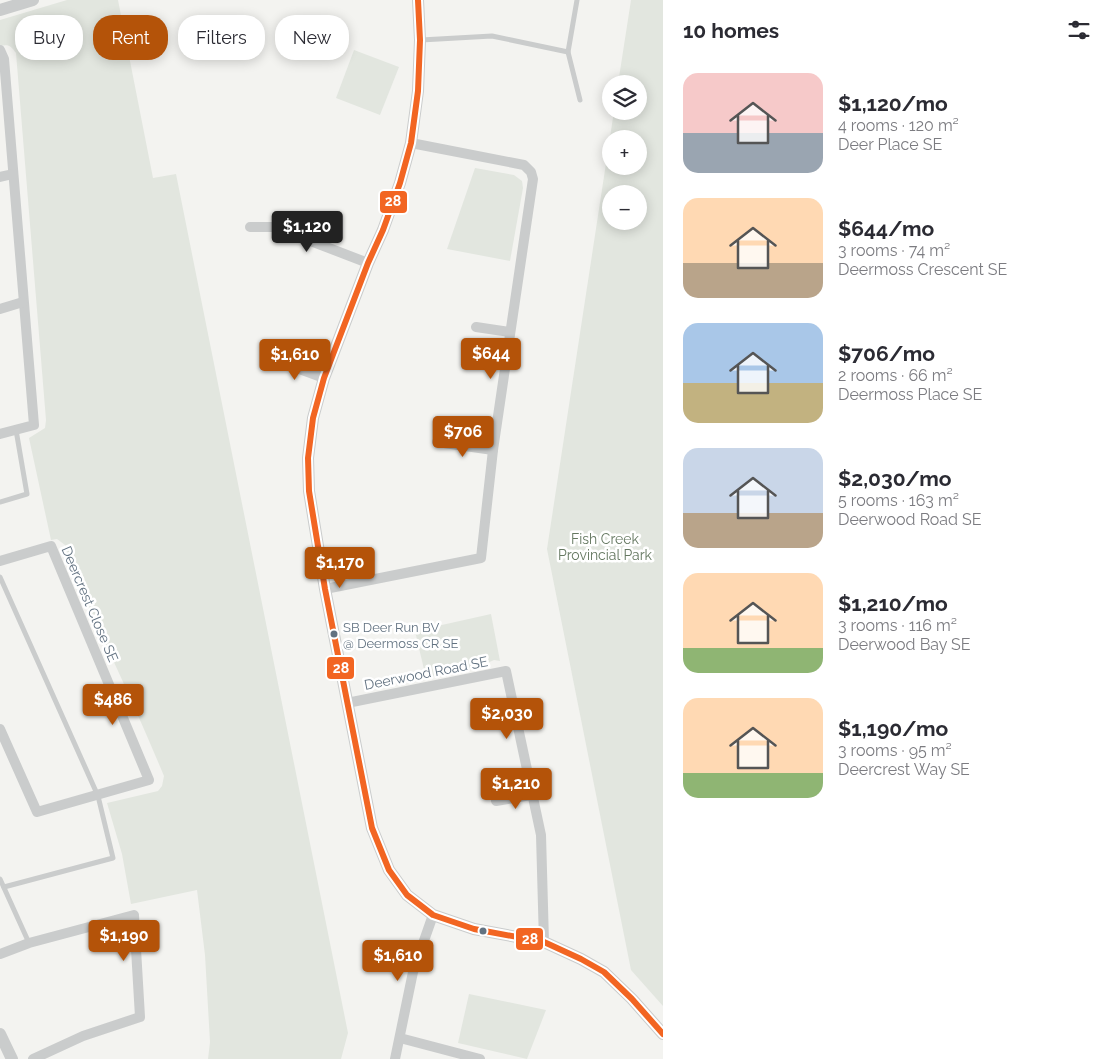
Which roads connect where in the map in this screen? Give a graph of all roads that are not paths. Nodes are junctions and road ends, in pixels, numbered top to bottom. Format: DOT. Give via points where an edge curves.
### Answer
graph roads {
  1 [pos="33,0"];
  2 [pos="418,0"];
  3 [pos="577,0"];
  4 [pos="0,10"];
  5 [pos="420,40"];
  6 [pos="0,50"];
  7 [pos="568,52"];
  8 [pos="580,100"];
  9 [pos="411,144"];
  10 [pos="13,174"];
  11 [pos="0,178"];
  12 [pos="250,227"];
  13 [pos="368,263"];
  14 [pos="23,302"];
  15 [pos="0,309"];
  16 [pos="476,327"];
  17 [pos="510,332"];
  18 [pos="275,360"];
  19 [pos="324,378"];
  20 [pos="16,430"];
  21 [pos="0,434"];
  22 [pos="437,442"];
  23 [pos="493,450"];
  24 [pos="0,502"];
  25 [pos="0,561"];
  26 [pos="0,576"];
  27 [pos="326,589"];
  28 [pos="347,703"];
  29 [pos="0,729"];
  30 [pos="531,795"];
  31 [pos="98,796"];
  32 [pos="496,801"];
  33 [pos="0,879"];
  34 [pos="4,887"];
  35 [pos="433,914"];
  36 [pos="29,942"];
  37 [pos="544,942"];
  38 [pos="0,954"];
  39 [pos="0,1034"];
  40 [pos="663,1034"];
  41 [pos="400,1038"];
  42 [pos="12,1059"];
  43 [pos="33,1059"];
  44 [pos="395,1059"];
  45 [pos="480,1059"];
  1 -- 4 [label="street"];
  2 -- 5 [label="street"];
  3 -- 7 [label="lane"];
  5 -- 7 [label="lane" via="492,36"];
  5 -- 9 [label="street"];
  6 -- 10 [label="street" via="4,59"];
  7 -- 8 [label="lane"];
  9 -- 13 [label="street" via="400,183"];
  9 -- 17 [label="street" via="524,165 531,172 534,180"];
  10 -- 11 [label="street"];
  10 -- 14 [label="street"];
  12 -- 13 [label="street" via="274,227"];
  13 -- 19 [label="street"];
  14 -- 15 [label="street"];
  14 -- 20 [label="street" via="34,425"];
  16 -- 17 [label="street"];
  17 -- 23 [label="street"];
  18 -- 19 [label="street"];
  19 -- 27 [label="street" via="313,418 308,458 309,491"];
  20 -- 21 [label="street"];
  20 -- 24 [label="lane" via="27,494"];
  22 -- 23 [label="street"];
  23 -- 27 [label="street" via="481,558"];
  25 -- 31 [label="street, Deercrest Close SE" via="51,546 149,780"];
  26 -- 31 [label="lane"];
  27 -- 28 [label="street"];
  28 -- 30 [label="street, Deerwood Road SE" via="506,671"];
  28 -- 35 [label="street" via="372,828 389,870 407,895"];
  29 -- 31 [label="street, Deercrest Close SE" via="37,812"];
  30 -- 32 [label="street"];
  30 -- 37 [label="street, Deerwood Road SE" via="541,835"];
  31 -- 34 [label="lane" via="113,858"];
  33 -- 34 [label="lane"];
  34 -- 36 [label="lane"];
  35 -- 37 [label="street" via="474,929"];
  35 -- 41 [label="street" via="413,972"];
  36 -- 38 [label="street"];
  36 -- 43 [label="street" via="134,915 140,1018 83,1036"];
  37 -- 40 [label="street" via="604,972"];
  39 -- 42 [label="street"];
  41 -- 44 [label="street"];
  41 -- 45 [label="street"];
}
